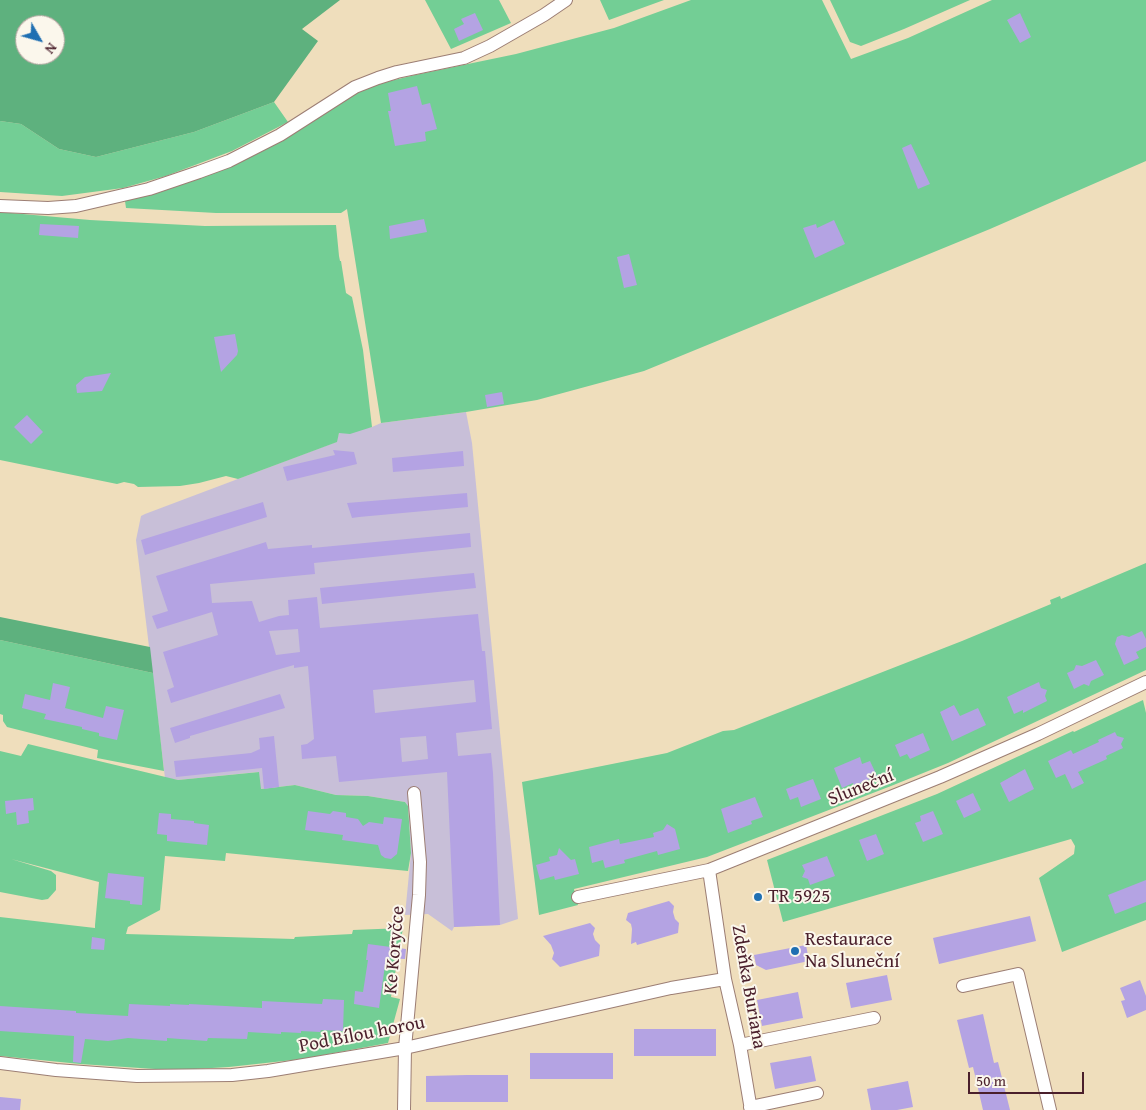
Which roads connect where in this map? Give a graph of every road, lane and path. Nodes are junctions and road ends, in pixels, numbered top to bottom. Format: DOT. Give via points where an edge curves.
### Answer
graph roads {
  1 [pos="566,0"];
  2 [pos="0,206"];
  3 [pos="1146,682"];
  4 [pos="414,793"];
  5 [pos="709,870"];
  6 [pos="578,897"];
  7 [pos="726,978"];
  8 [pos="963,986"];
  9 [pos="874,1018"];
  10 [pos="740,1046"];
  11 [pos="404,1048"];
  12 [pos="0,1063"];
  13 [pos="817,1093"];
  14 [pos="750,1108"];
  15 [pos="404,1110"];
  16 [pos="1050,1110"];
  1 -- 2 [label="street" via="464,58 397,72 355,87 280,135 192,174 149,189 76,206"];
  3 -- 5 [label="street, Sluneční" via="940,777"];
  4 -- 11 [label="street, Ke Koryčce" via="420,862 419,895"];
  5 -- 6 [label="street, Sluneční"];
  5 -- 7 [label="street, Zdeňka Buriana"];
  7 -- 10 [label="street, Zdeňka Buriana"];
  7 -- 11 [label="street, Pod Bílou horou"];
  8 -- 16 [label="street" via="1018,974"];
  9 -- 10 [label="street"];
  10 -- 14 [label="street, Zdeňka Buriana"];
  11 -- 12 [label="street, Pod Bílou horou" via="232,1075 120,1075"];
  11 -- 15 [label="street, Ke Koryčce"];
  13 -- 14 [label="street"];
}
